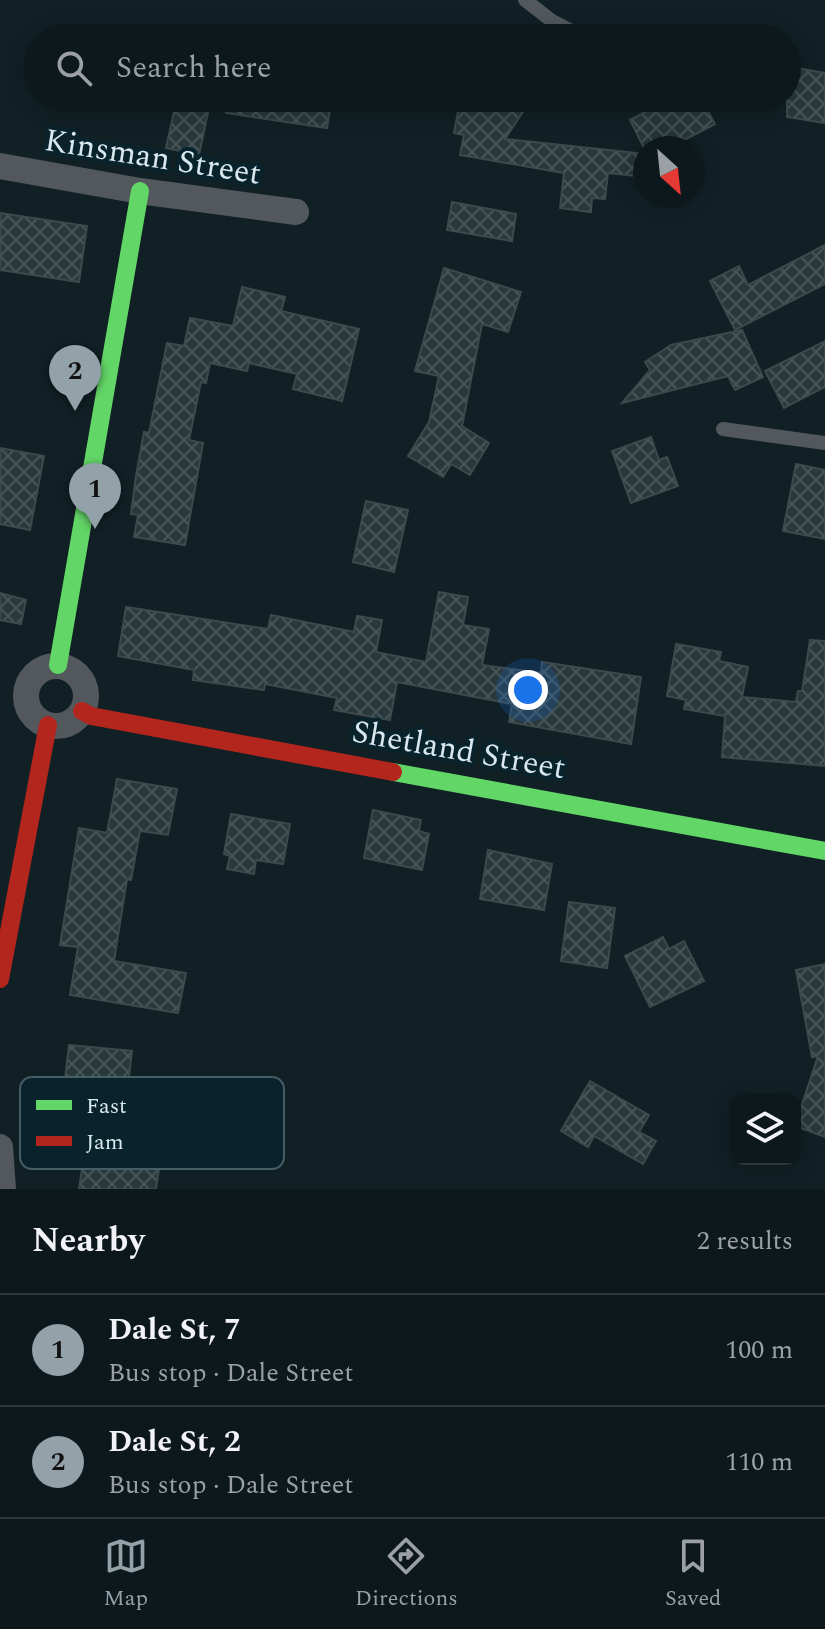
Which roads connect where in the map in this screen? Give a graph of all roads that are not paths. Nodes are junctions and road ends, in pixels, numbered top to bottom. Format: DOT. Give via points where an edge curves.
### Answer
graph roads {
  1 [pos="525,0"];
  2 [pos="558,24"];
  3 [pos="0,166"];
  4 [pos="140,191"];
  5 [pos="296,212"];
  6 [pos="723,429"];
  7 [pos="825,443"];
  8 [pos="58,665"];
  9 [pos="13,700"];
  10 [pos="82,711"];
  11 [pos="48,725"];
  12 [pos="825,851"];
  13 [pos="0,979"];
  14 [pos="0,1147"];
  15 [pos="3,1189"];
  1 -- 2 [label="lane"];
  3 -- 4 [label="street, Kinsman Street"];
  4 -- 5 [label="street, Kinsman Street"];
  4 -- 8 [label="street"];
  6 -- 7 [label="lane"];
  8 -- 9 [label="street" via="33,675"];
  8 -- 10 [label="street" via="83,681"];
  9 -- 11 [label="street"];
  10 -- 11 [label="street" via="67,724"];
  10 -- 12 [label="street, Shetland Street"];
  11 -- 13 [label="street"];
  14 -- 15 [label="street"];
}
